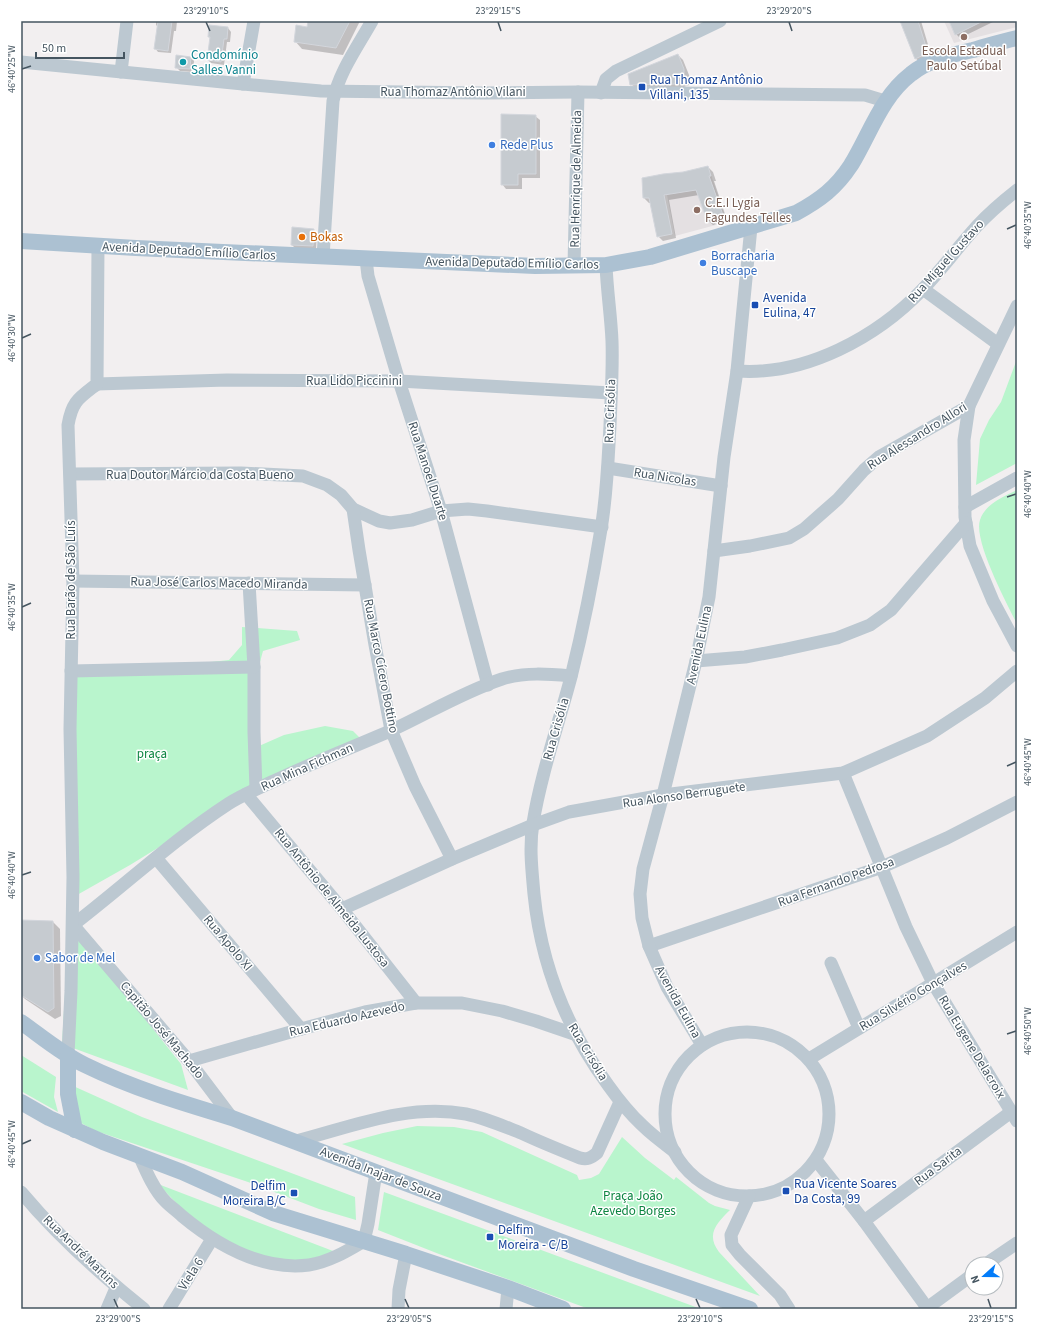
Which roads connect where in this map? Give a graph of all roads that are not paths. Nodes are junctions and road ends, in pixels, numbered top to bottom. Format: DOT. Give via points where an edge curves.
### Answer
graph roads {
  1 [pos="127,21"];
  2 [pos="254,21"];
  3 [pos="372,21"];
  4 [pos="720,21"];
  5 [pos="1017,38"];
  6 [pos="21,62"];
  7 [pos="121,72"];
  8 [pos="243,84"];
  9 [pos="335,91"];
  10 [pos="578,92"];
  11 [pos="602,93"];
  12 [pos="885,101"];
  13 [pos="1016,193"];
  14 [pos="751,227"];
  15 [pos="21,241"];
  16 [pos="98,246"];
  17 [pos="323,257"];
  18 [pos="366,259"];
  19 [pos="606,265"];
  20 [pos="574,266"];
  21 [pos="923,289"];
  22 [pos="1017,306"];
  23 [pos="998,344"];
  24 [pos="737,371"];
  25 [pos="399,381"];
  26 [pos="97,384"];
  27 [pos="611,393"];
  28 [pos="969,406"];
  29 [pos="608,468"];
  30 [pos="70,474"];
  31 [pos="1017,478"];
  32 [pos="721,486"];
  33 [pos="965,507"];
  34 [pos="353,509"];
  35 [pos="442,511"];
  36 [pos="966,523"];
  37 [pos="602,527"];
  38 [pos="714,551"];
  39 [pos="73,581"];
  40 [pos="249,583"];
  41 [pos="365,585"];
  42 [pos="1017,646"];
  43 [pos="696,661"];
  44 [pos="254,667"];
  45 [pos="71,671"];
  46 [pos="1017,671"];
  47 [pos="571,676"];
  48 [pos="488,685"];
  49 [pos="391,730"];
  50 [pos="843,773"];
  51 [pos="251,792"];
  52 [pos="663,795"];
  53 [pos="1017,802"];
  54 [pos="533,824"];
  55 [pos="156,858"];
  56 [pos="452,859"];
  57 [pos="882,867"];
  58 [pos="342,909"];
  59 [pos="73,924"];
  60 [pos="1017,932"];
  61 [pos="649,946"];
  62 [pos="831,963"];
  63 [pos="933,983"];
  64 [pos="416,1003"];
  65 [pos="21,1022"];
  66 [pos="301,1028"];
  67 [pos="859,1028"];
  68 [pos="577,1036"];
  69 [pos="702,1045"];
  70 [pos="68,1055"];
  71 [pos="809,1059"];
  72 [pos="189,1061"];
  73 [pos="21,1102"];
  74 [pos="620,1102"];
  75 [pos="1014,1116"];
  76 [pos="232,1118"];
  77 [pos="75,1130"];
  78 [pos="296,1141"];
  79 [pos="675,1152"];
  80 [pos="139,1155"];
  81 [pos="816,1160"];
  82 [pos="376,1172"];
  83 [pos="21,1192"];
  84 [pos="749,1196"];
  85 [pos="864,1221"];
  86 [pos="212,1239"];
  87 [pos="364,1241"];
  88 [pos="1017,1243"];
  89 [pos="406,1254"];
  90 [pos="998,1256"];
  91 [pos="964,1281"];
  92 [pos="116,1288"];
  93 [pos="508,1288"];
  94 [pos="107,1309"];
  95 [pos="144,1309"];
  96 [pos="169,1309"];
  97 [pos="398,1309"];
  98 [pos="506,1309"];
  99 [pos="563,1309"];
  100 [pos="750,1309"];
  101 [pos="789,1309"];
  102 [pos="928,1309"];
  1 -- 7 [label="street"];
  2 -- 8 [label="street"];
  3 -- 9 [label="street"];
  4 -- 11 [label="street" via="616,70 606,79"];
  5 -- 12 [label="main road, Avenida Deputado Emílio Carlos" via="922,66 898,85"];
  6 -- 7 [label="street, Rua Thomaz Antônio Vilani"];
  7 -- 8 [label="street, Rua Thomaz Antônio Vilani"];
  8 -- 9 [label="street, Rua Thomaz Antônio Vilani"];
  9 -- 10 [label="street, Rua Thomaz Antônio Vilani"];
  9 -- 17 [label="street"];
  10 -- 11 [label="street, Rua Thomaz Antônio Vilani"];
  10 -- 20 [label="street, Rua Henrique de Almeida"];
  11 -- 12 [label="street, Rua Thomaz Antônio Vilani" via="865,95"];
  12 -- 14 [label="main road, Avenida Deputado Emílio Carlos" via="850,165 831,190 796,213"];
  13 -- 21 [label="street, Rua Miguel Gustavo" via="1001,203 977,226"];
  14 -- 19 [label="main road, Avenida Deputado Emílio Carlos" via="650,257"];
  14 -- 24 [label="street, Avenida Eulina"];
  15 -- 16 [label="main road, Avenida Deputado Emílio Carlos"];
  16 -- 17 [label="main road, Avenida Deputado Emílio Carlos"];
  16 -- 26 [label="street"];
  17 -- 18 [label="main road, Avenida Deputado Emílio Carlos"];
  18 -- 20 [label="main road, Avenida Deputado Emílio Carlos"];
  18 -- 25 [label="street, Rua Manoel Duarte" via="368,276"];
  19 -- 20 [label="main road, Avenida Deputado Emílio Carlos"];
  19 -- 27 [label="street, Rua Crisólia" via="612,341"];
  21 -- 23 [label="street"];
  21 -- 24 [label="street, Rua Miguel Gustavo" via="895,315 841,349 791,366 765,371"];
  22 -- 23 [label="street, Rua Alessandro Allori"];
  23 -- 28 [label="street, Rua Alessandro Allori"];
  24 -- 32 [label="street, Avenida Eulina"];
  25 -- 26 [label="street, Rua Lido Piccinini" via="227,380"];
  25 -- 27 [label="street, Rua Lido Piccinini"];
  25 -- 35 [label="street, Rua Manoel Duarte"];
  26 -- 30 [label="street, Rua Barão de São Luís" via="80,397 70,411"];
  27 -- 29 [label="street, Rua Crisólia"];
  28 -- 33 [label="street" via="964,440"];
  28 -- 38 [label="street, Rua Alessandro Allori" via="879,457 838,499 804,529 789,538"];
  29 -- 32 [label="street, Rua Nicolas"];
  29 -- 37 [label="street, Rua Crisólia"];
  30 -- 34 [label="street, Rua Doutor Márcio da Costa Bueno" via="241,473 303,476 327,485 341,495"];
  30 -- 39 [label="street, Rua Barão de São Luís"];
  31 -- 33 [label="street"];
  32 -- 38 [label="street, Avenida Eulina"];
  33 -- 36 [label="street"];
  34 -- 35 [label="street, Rua Doutor Márcio da Costa Bueno" via="379,521 390,523 412,520"];
  34 -- 41 [label="street, Rua Marco Cícero Bottino"];
  35 -- 37 [label="street, Rua Doutor Márcio da Costa Bueno" via="468,509"];
  35 -- 48 [label="street, Rua Manoel Duarte"];
  36 -- 42 [label="street" via="970,546 992,601"];
  36 -- 43 [label="street" via="891,610 870,625 837,638 782,650 745,657"];
  37 -- 47 [label="street, Rua Crisólia"];
  38 -- 43 [label="street, Avenida Eulina" via="709,596"];
  39 -- 40 [label="street, Rua José Carlos Macedo Miranda"];
  39 -- 45 [label="street, Rua Barão de São Luís"];
  40 -- 41 [label="street, Rua José Carlos Macedo Miranda"];
  40 -- 44 [label="street"];
  41 -- 49 [label="street, Rua Marco Cícero Bottino"];
  43 -- 52 [label="street, Avenida Eulina"];
  44 -- 45 [label="street"];
  44 -- 51 [label="street"];
  45 -- 59 [label="street, Rua Barão de São Luís"];
  46 -- 50 [label="street, Rua Alonso Berruguete" via="985,698 927,736"];
  47 -- 48 [label="street, Rua Mina Fichman" via="520,675"];
  47 -- 54 [label="street, Rua Crisólia"];
  48 -- 49 [label="street, Rua Mina Fichman"];
  49 -- 51 [label="street, Rua Mina Fichman"];
  49 -- 56 [label="street, Rua Marco Cícero Bottino" via="415,786"];
  50 -- 52 [label="street, Rua Alonso Berruguete"];
  50 -- 57 [label="street, Rua Eugene Delacroix"];
  51 -- 55 [label="street, Rua Mina Fichman" via="192,829"];
  51 -- 58 [label="street, Rua Antônio de Almeida Lustosa"];
  52 -- 54 [label="street, Rua Alonso Berruguete" via="569,812"];
  52 -- 61 [label="street, Avenida Eulina" via="643,868 640,894 642,918"];
  53 -- 57 [label="street, Rua Fernando Pedrosa" via="947,838"];
  54 -- 56 [label="street, Rua Alonso Berruguete"];
  54 -- 68 [label="street, Rua Crisólia" via="531,863 546,961 560,1002"];
  55 -- 59 [label="street, Rua Mina Fichman"];
  55 -- 66 [label="street, Rua Apolo XI"];
  56 -- 58 [label="street, Rua Alonso Berruguete"];
  57 -- 61 [label="street, Rua Fernando Pedrosa"];
  57 -- 63 [label="street, Rua Eugene Delacroix" via="906,927"];
  58 -- 64 [label="street, Rua Antônio de Almeida Lustosa"];
  59 -- 70 [label="street, Rua Barão de São Luís"];
  59 -- 72 [label="street, Capitão José Machado"];
  60 -- 63 [label="street, Rua Silvério Gonçalves"];
  61 -- 69 [label="street, Avenida Eulina" via="667,987"];
  62 -- 67 [label="street"];
  63 -- 67 [label="street, Rua Silvério Gonçalves"];
  63 -- 75 [label="street, Rua Eugene Delacroix"];
  64 -- 66 [label="street, Rua Eduardo Azevedo" via="365,1012"];
  64 -- 68 [label="street, Rua Eduardo Azevedo" via="462,1003 502,1011"];
  65 -- 70 [label="main road, Avenida Inajar de Souza"];
  66 -- 72 [label="street, Rua Eduardo Azevedo"];
  67 -- 71 [label="street, Rua Silvério Gonçalves"];
  68 -- 74 [label="street, Rua Crisólia"];
  69 -- 71 [label="street" via="723,1035 746,1031 769,1034 791,1044"];
  69 -- 79 [label="street" via="684,1061 672,1082 666,1105 667,1129"];
  70 -- 76 [label="main road, Avenida Inajar de Souza" via="117,1079 163,1097"];
  70 -- 77 [label="main road" via="69,1100"];
  71 -- 81 [label="street" via="823,1082 829,1108 827,1135"];
  72 -- 76 [label="street, Capitão José Machado"];
  73 -- 77 [label="main road"];
  74 -- 78 [label="street" via="597,1153 586,1159 490,1120 443,1111 399,1114"];
  74 -- 79 [label="street, Rua Crisólia" via="641,1124"];
  75 -- 85 [label="street, Rua Sarita"];
  76 -- 78 [label="main road, Avenida Inajar de Souza"];
  77 -- 80 [label="main road"];
  78 -- 82 [label="main road, Avenida Inajar de Souza"];
  79 -- 84 [label="street" via="688,1170 706,1184 727,1193"];
  80 -- 86 [label="street" via="152,1183 166,1202"];
  80 -- 87 [label="main road" via="273,1213"];
  81 -- 84 [label="street" via="798,1179 775,1191"];
  81 -- 85 [label="street"];
  82 -- 87 [label="street"];
  82 -- 100 [label="main road, Avenida Inajar de Souza" via="634,1269"];
  83 -- 92 [label="street, Rua André Martins"];
  84 -- 101 [label="street" via="731,1235 732,1245"];
  85 -- 102 [label="street"];
  86 -- 87 [label="street" via="244,1255 273,1264 297,1266 332,1258"];
  86 -- 96 [label="street, Viela 6"];
  87 -- 89 [label="main road"];
  88 -- 90 [label="street"];
  89 -- 93 [label="main road"];
  89 -- 97 [label="street"];
  91 -- 102 [label="street"];
  92 -- 94 [label="street"];
  92 -- 95 [label="street, Rua André Martins"];
  93 -- 98 [label="street"];
  93 -- 99 [label="main road"];
}
